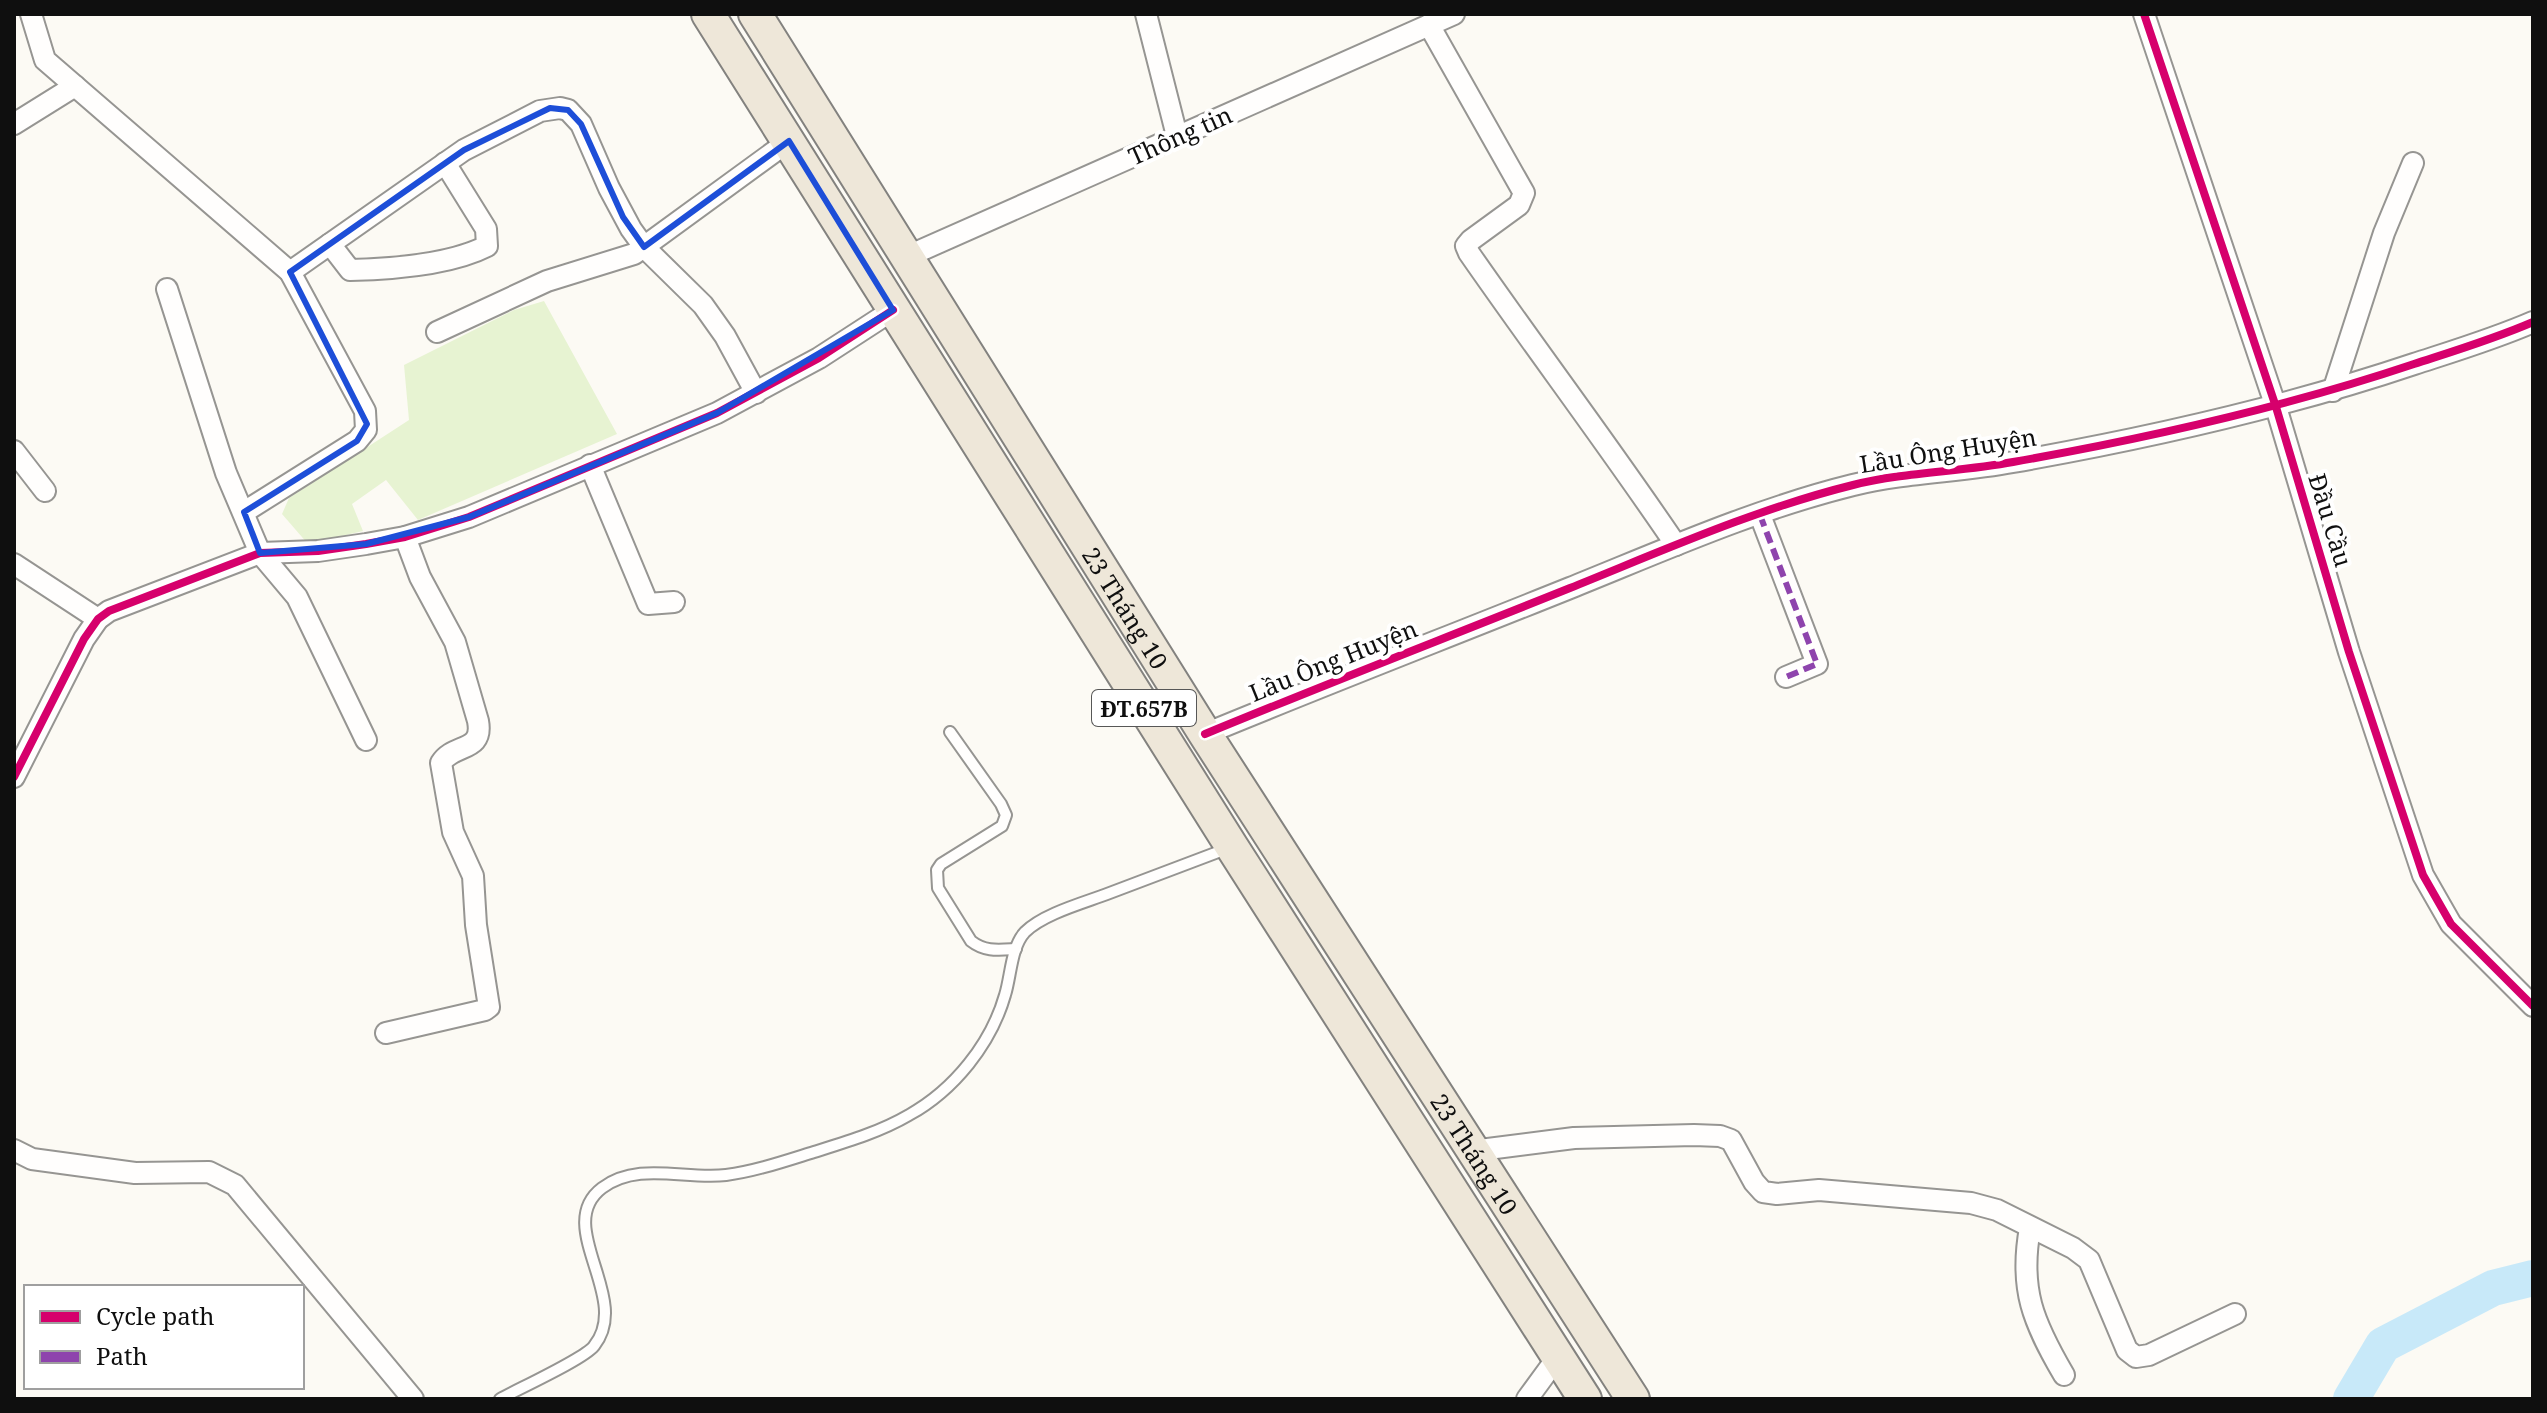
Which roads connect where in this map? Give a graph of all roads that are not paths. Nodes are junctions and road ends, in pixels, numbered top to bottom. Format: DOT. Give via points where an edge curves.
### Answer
graph roads {
  1 [pos="31,14"];
  2 [pos="708,14"];
  3 [pos="755,14"];
  4 [pos="1146,14"];
  5 [pos="1454,14"];
  6 [pos="2144,14"];
  7 [pos="1429,25"];
  8 [pos="75,86"];
  9 [pos="14,124"];
  10 [pos="1177,136"];
  11 [pos="789,141"];
  12 [pos="445,163"];
  13 [pos="2413,163"];
  14 [pos="330,244"];
  15 [pos="644,247"];
  16 [pos="906,257"];
  17 [pos="290,272"];
  18 [pos="167,289"];
  19 [pos="893,310"];
  20 [pos="2533,322"];
  21 [pos="437,332"];
  22 [pos="2333,391"];
  23 [pos="756,393"];
  24 [pos="2276,407"];
  25 [pos="14,451"];
  26 [pos="590,465"];
  27 [pos="45,491"];
  28 [pos="244,512"];
  29 [pos="1760,515"];
  30 [pos="405,537"];
  31 [pos="1676,545"];
  32 [pos="260,553"];
  33 [pos="14,564"];
  34 [pos="674,602"];
  35 [pos="98,619"];
  36 [pos="1786,677"];
  37 [pos="950,732"];
  38 [pos="1205,734"];
  39 [pos="366,740"];
  40 [pos="14,777"];
  41 [pos="1232,847"];
  42 [pos="1016,949"];
  43 [pos="2533,1006"];
  44 [pos="386,1033"];
  45 [pos="14,1150"];
  46 [pos="1472,1151"];
  47 [pos="2030,1228"];
  48 [pos="2235,1314"];
  49 [pos="1591,1336"];
  50 [pos="1557,1358"];
  51 [pos="2064,1375"];
  52 [pos="413,1399"];
  53 [pos="500,1399"];
  54 [pos="1527,1399"];
  55 [pos="1585,1399"];
  56 [pos="1633,1399"];
  1 -- 8 [label="street" via="45,60"];
  2 -- 11 [label="main road, 23 Tháng 10 / ĐT.657B"];
  3 -- 16 [label="main road, 23 Tháng 10 / ĐT.657B"];
  4 -- 10 [label="street"];
  5 -- 7 [label="street, Thông tin"];
  6 -- 24 [label="street, Đầu Cầu"];
  7 -- 10 [label="street, Thông tin"];
  7 -- 31 [label="street" via="1524,193 1519,205 1466,246 1469,253"];
  8 -- 9 [label="street"];
  8 -- 17 [label="street"];
  10 -- 16 [label="street, Thông tin"];
  11 -- 15 [label="street"];
  11 -- 19 [label="main road, 23 Tháng 10 / ĐT.657B"];
  12 -- 14 [label="street"];
  12 -- 14 [label="street" via="486,229 487,246 396,269 350,270"];
  12 -- 15 [label="street" via="540,111 568,110 581,124 623,217"];
  13 -- 22 [label="street" via="2384,233"];
  14 -- 17 [label="street"];
  15 -- 21 [label="street" via="621,260 547,281"];
  15 -- 23 [label="street" via="703,305"];
  16 -- 38 [label="main road, 23 Tháng 10 / ĐT.657B"];
  17 -- 28 [label="street" via="365,411 366,430 357,441"];
  18 -- 28 [label="street" via="221,459"];
  19 -- 23 [label="street"];
  19 -- 41 [label="main road, 23 Tháng 10 / ĐT.657B"];
  20 -- 22 [label="street, Lầu Ông Huyện"];
  22 -- 24 [label="street, Lầu Ông Huyện"];
  23 -- 26 [label="street"];
  24 -- 29 [label="street, Lầu Ông Huyện" via="2066,453 1851,485"];
  24 -- 43 [label="street, Đầu Cầu" via="2423,875 2451,924"];
  25 -- 27 [label="street"];
  26 -- 30 [label="street" via="469,517"];
  26 -- 34 [label="street" via="648,604"];
  28 -- 32 [label="street"];
  29 -- 31 [label="street, Lầu Ông Huyện"];
  29 -- 36 [label="street" via="1817,664"];
  30 -- 32 [label="street" via="318,551"];
  30 -- 44 [label="street" via="455,642 478,721 480,733 473,744 441,763 453,832 473,876 489,1007"];
  31 -- 38 [label="street, Lầu Ông Huyện"];
  32 -- 35 [label="street" via="121,604"];
  32 -- 39 [label="street" via="297,597"];
  33 -- 35 [label="street"];
  35 -- 40 [label="street"];
  37 -- 42 [label="lane" via="1006,815 1002,826 941,864 938,888 977,946"];
  38 -- 46 [label="main road, 23 Tháng 10 / ĐT.657B"];
  41 -- 42 [label="lane" via="1041,922 1024,934"];
  41 -- 50 [label="main road, 23 Tháng 10 / ĐT.657B"];
  42 -- 53 [label="lane" via="1004,999 982,1044 951,1085 910,1115 855,1139 761,1167 708,1176 646,1173 603,1187 590,1199 584,1217 605,1305 603,1331 592,1349"];
  45 -- 52 [label="street" via="32,1159 135,1173 209,1172 235,1185"];
  46 -- 47 [label="street" via="1574,1138 1720,1136 1731,1140 1763,1192 1819,1190 1971,1203 1990,1206"];
  46 -- 49 [label="main road, 23 Tháng 10 / ĐT.657B"];
  47 -- 48 [label="street" via="2089,1260 2127,1350 2136,1357"];
  47 -- 51 [label="street" via="2027,1287 2034,1317"];
  49 -- 50 [label="main road"];
  49 -- 56 [label="main road, 23 Tháng 10 / ĐT.657B"];
  50 -- 54 [label="street"];
  50 -- 55 [label="main road, 23 Tháng 10 / ĐT.657B"];
}
